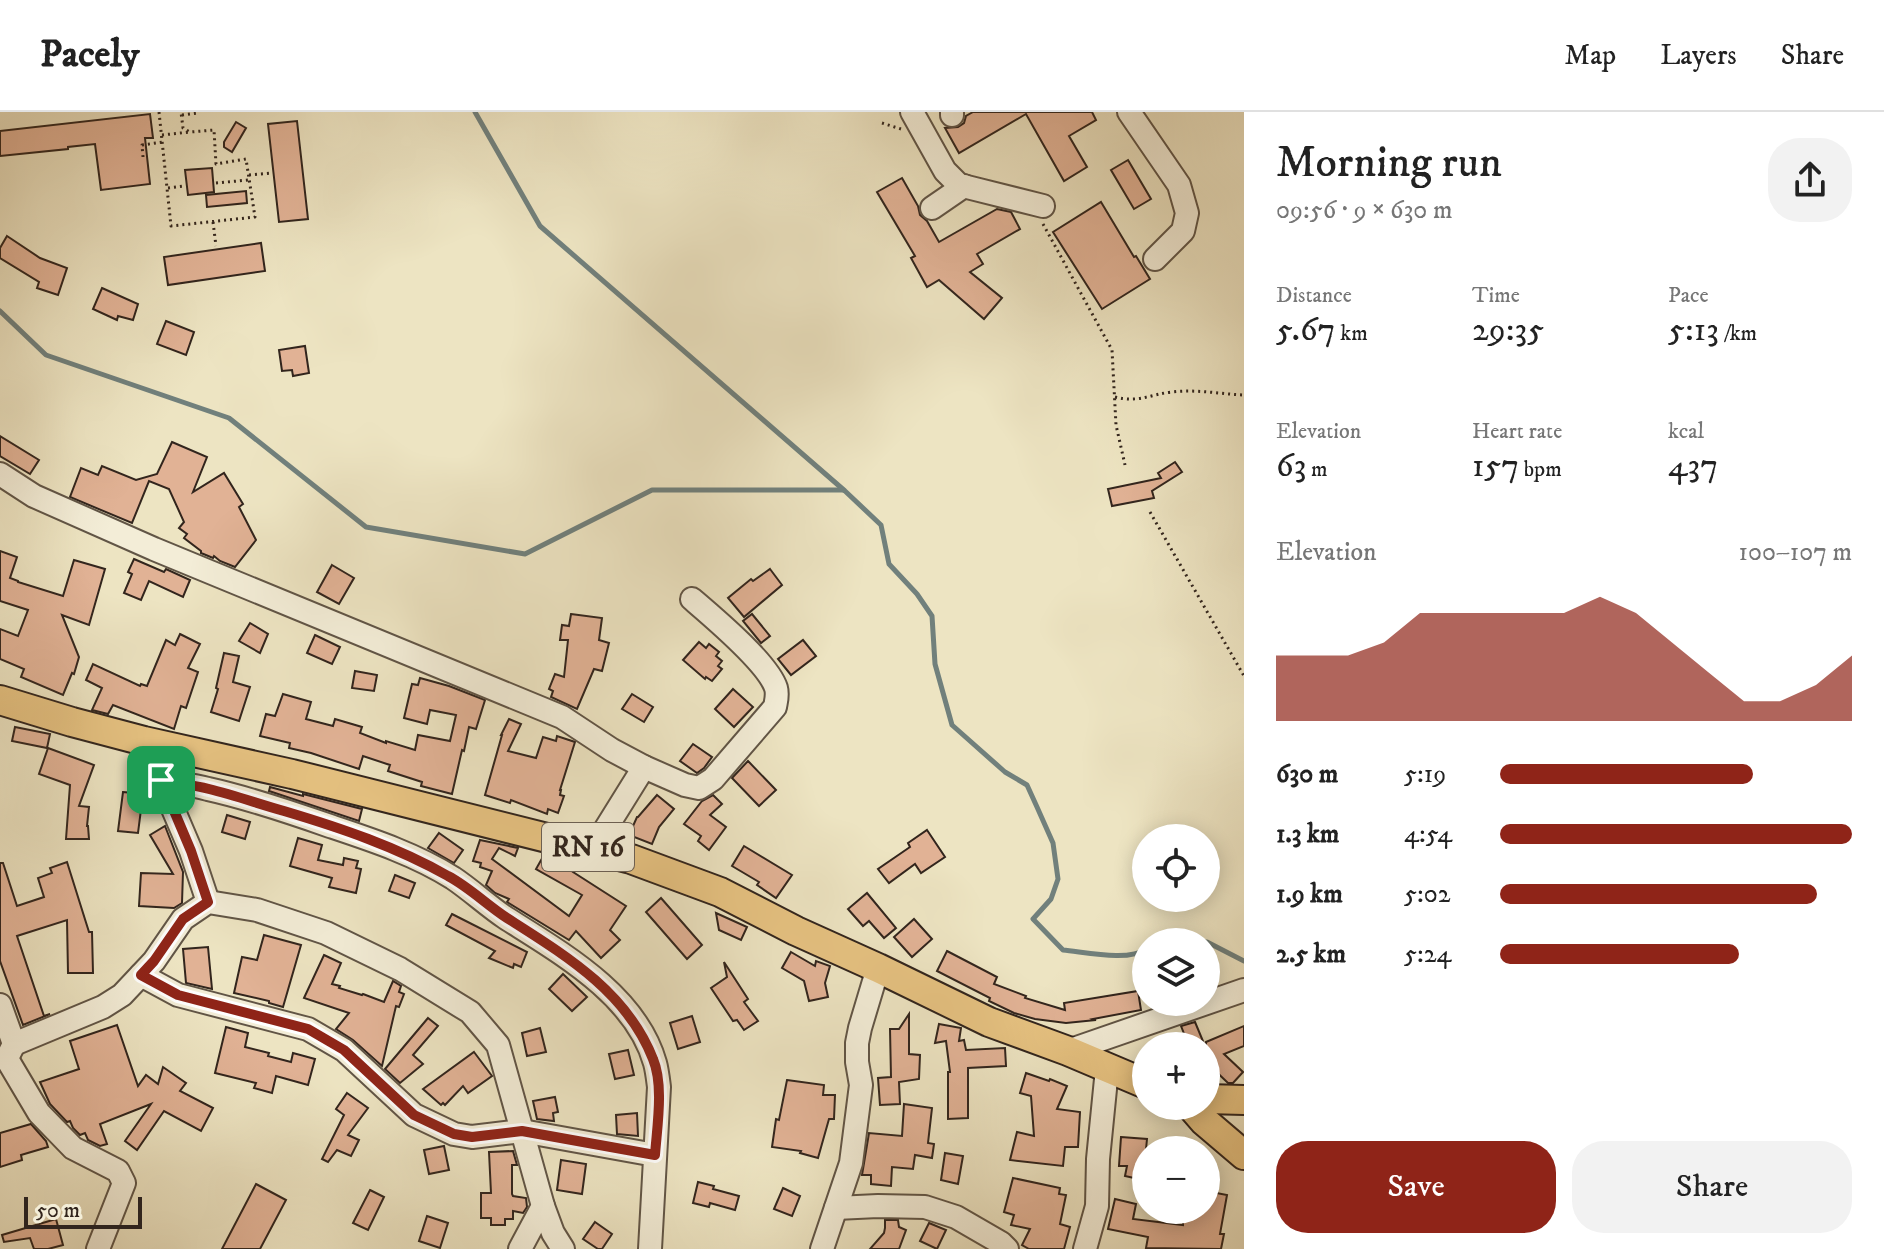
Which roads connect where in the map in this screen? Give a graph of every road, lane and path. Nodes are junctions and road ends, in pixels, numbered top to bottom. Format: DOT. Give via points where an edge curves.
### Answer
graph roads {
  1 [pos="159,112"];
  2 [pos="912,112"];
  3 [pos="1129,112"];
  4 [pos="198,113"];
  5 [pos="181,114"];
  6 [pos="190,132"];
  7 [pos="162,135"];
  8 [pos="163,142"];
  9 [pos="143,157"];
  10 [pos="272,173"];
  11 [pos="250,177"];
  12 [pos="216,183"];
  13 [pos="185,186"];
  14 [pos="964,186"];
  15 [pos="168,188"];
  16 [pos="1038,204"];
  17 [pos="932,208"];
  18 [pos="213,221"];
  19 [pos="216,246"];
  20 [pos="1155,259"];
  21 [pos="1244,395"];
  22 [pos="1115,397"];
  23 [pos="1125,465"];
  24 [pos="0,474"];
  25 [pos="1150,512"];
  26 [pos="692,599"];
  27 [pos="1244,676"];
  28 [pos="0,700"];
  29 [pos="144,741"];
  30 [pos="644,767"];
  31 [pos="161,780"];
  32 [pos="593,849"];
  33 [pos="208,902"];
  34 [pos="878,968"];
  35 [pos="141,975"];
  36 [pos="1244,990"];
  37 [pos="0,1005"];
  38 [pos="1068,1051"];
  39 [pos="7,1057"];
  40 [pos="1107,1069"];
  41 [pos="1132,1079"];
  42 [pos="1220,1099"];
  43 [pos="1244,1100"];
  44 [pos="1203,1120"];
  45 [pos="522,1131"];
  46 [pos="655,1155"];
  47 [pos="1244,1155"];
  48 [pos="543,1206"];
  49 [pos="836,1208"];
  50 [pos="98,1249"];
  51 [pos="520,1249"];
  52 [pos="563,1249"];
  53 [pos="650,1249"];
  54 [pos="822,1249"];
  55 [pos="1007,1249"];
  56 [pos="1085,1249"];
  1 -- 7 [label="path"];
  2 -- 14 [label="street" via="945,171"];
  3 -- 20 [label="street" via="1179,185 1187,213 1183,231"];
  4 -- 5 [label="path"];
  5 -- 6 [label="path" via="183,128"];
  6 -- 7 [label="path"];
  6 -- 11 [label="path" via="214,130 216,164 246,159"];
  7 -- 8 [label="path"];
  8 -- 9 [label="path" via="142,145"];
  8 -- 15 [label="path"];
  10 -- 11 [label="path"];
  11 -- 12 [label="path"];
  11 -- 18 [label="path" via="255,217"];
  13 -- 15 [label="path"];
  14 -- 16 [label="street"];
  14 -- 17 [label="street"];
  15 -- 18 [label="path" via="171,226"];
  16 -- 22 [label="path" via="1112,350"];
  18 -- 19 [label="path"];
  21 -- 22 [label="path" via="1192,391 1132,400"];
  22 -- 23 [label="path"];
  24 -- 30 [label="street" via="34,496 154,549 562,717"];
  25 -- 27 [label="path"];
  26 -- 30 [label="street" via="735,636 767,673 778,697 713,779 699,788"];
  28 -- 29 [label="main road, RN 16 / RN 16"];
  29 -- 31 [label="street"];
  29 -- 32 [label="main road, RN 16 / RN 16"];
  30 -- 32 [label="street"];
  31 -- 33 [label="street"];
  31 -- 46 [label="street" via="305,817 412,856 582,968 617,999 641,1031 655,1062"];
  32 -- 34 [label="main road, RN 16 / RN 16" via="720,892"];
  33 -- 35 [label="street" via="183,919"];
  33 -- 45 [label="street" via="257,910 326,933 400,969 470,1012 498,1045"];
  34 -- 38 [label="main road, RN 16 / RN 16" via="989,1022"];
  34 -- 49 [label="street" via="860,1028 855,1137"];
  35 -- 39 [label="street" via="103,1007"];
  35 -- 45 [label="street" via="178,995 308,1029 344,1050 414,1115 454,1134"];
  36 -- 38 [label="street"];
  37 -- 39 [label="street"];
  38 -- 40 [label="main road, RN 16 / RN 16"];
  39 -- 50 [label="street" via="39,1113 73,1148 118,1171 124,1183"];
  40 -- 41 [label="main road, RN 16 / RN 16"];
  40 -- 56 [label="street" via="1097,1206"];
  42 -- 43 [label="main road"];
  44 -- 47 [label="main road"];
  45 -- 46 [label="street"];
  45 -- 48 [label="street"];
  46 -- 53 [label="street"];
  48 -- 51 [label="street"];
  48 -- 52 [label="street"];
  49 -- 54 [label="street"];
  49 -- 55 [label="street" via="925,1207 956,1217"];
}
